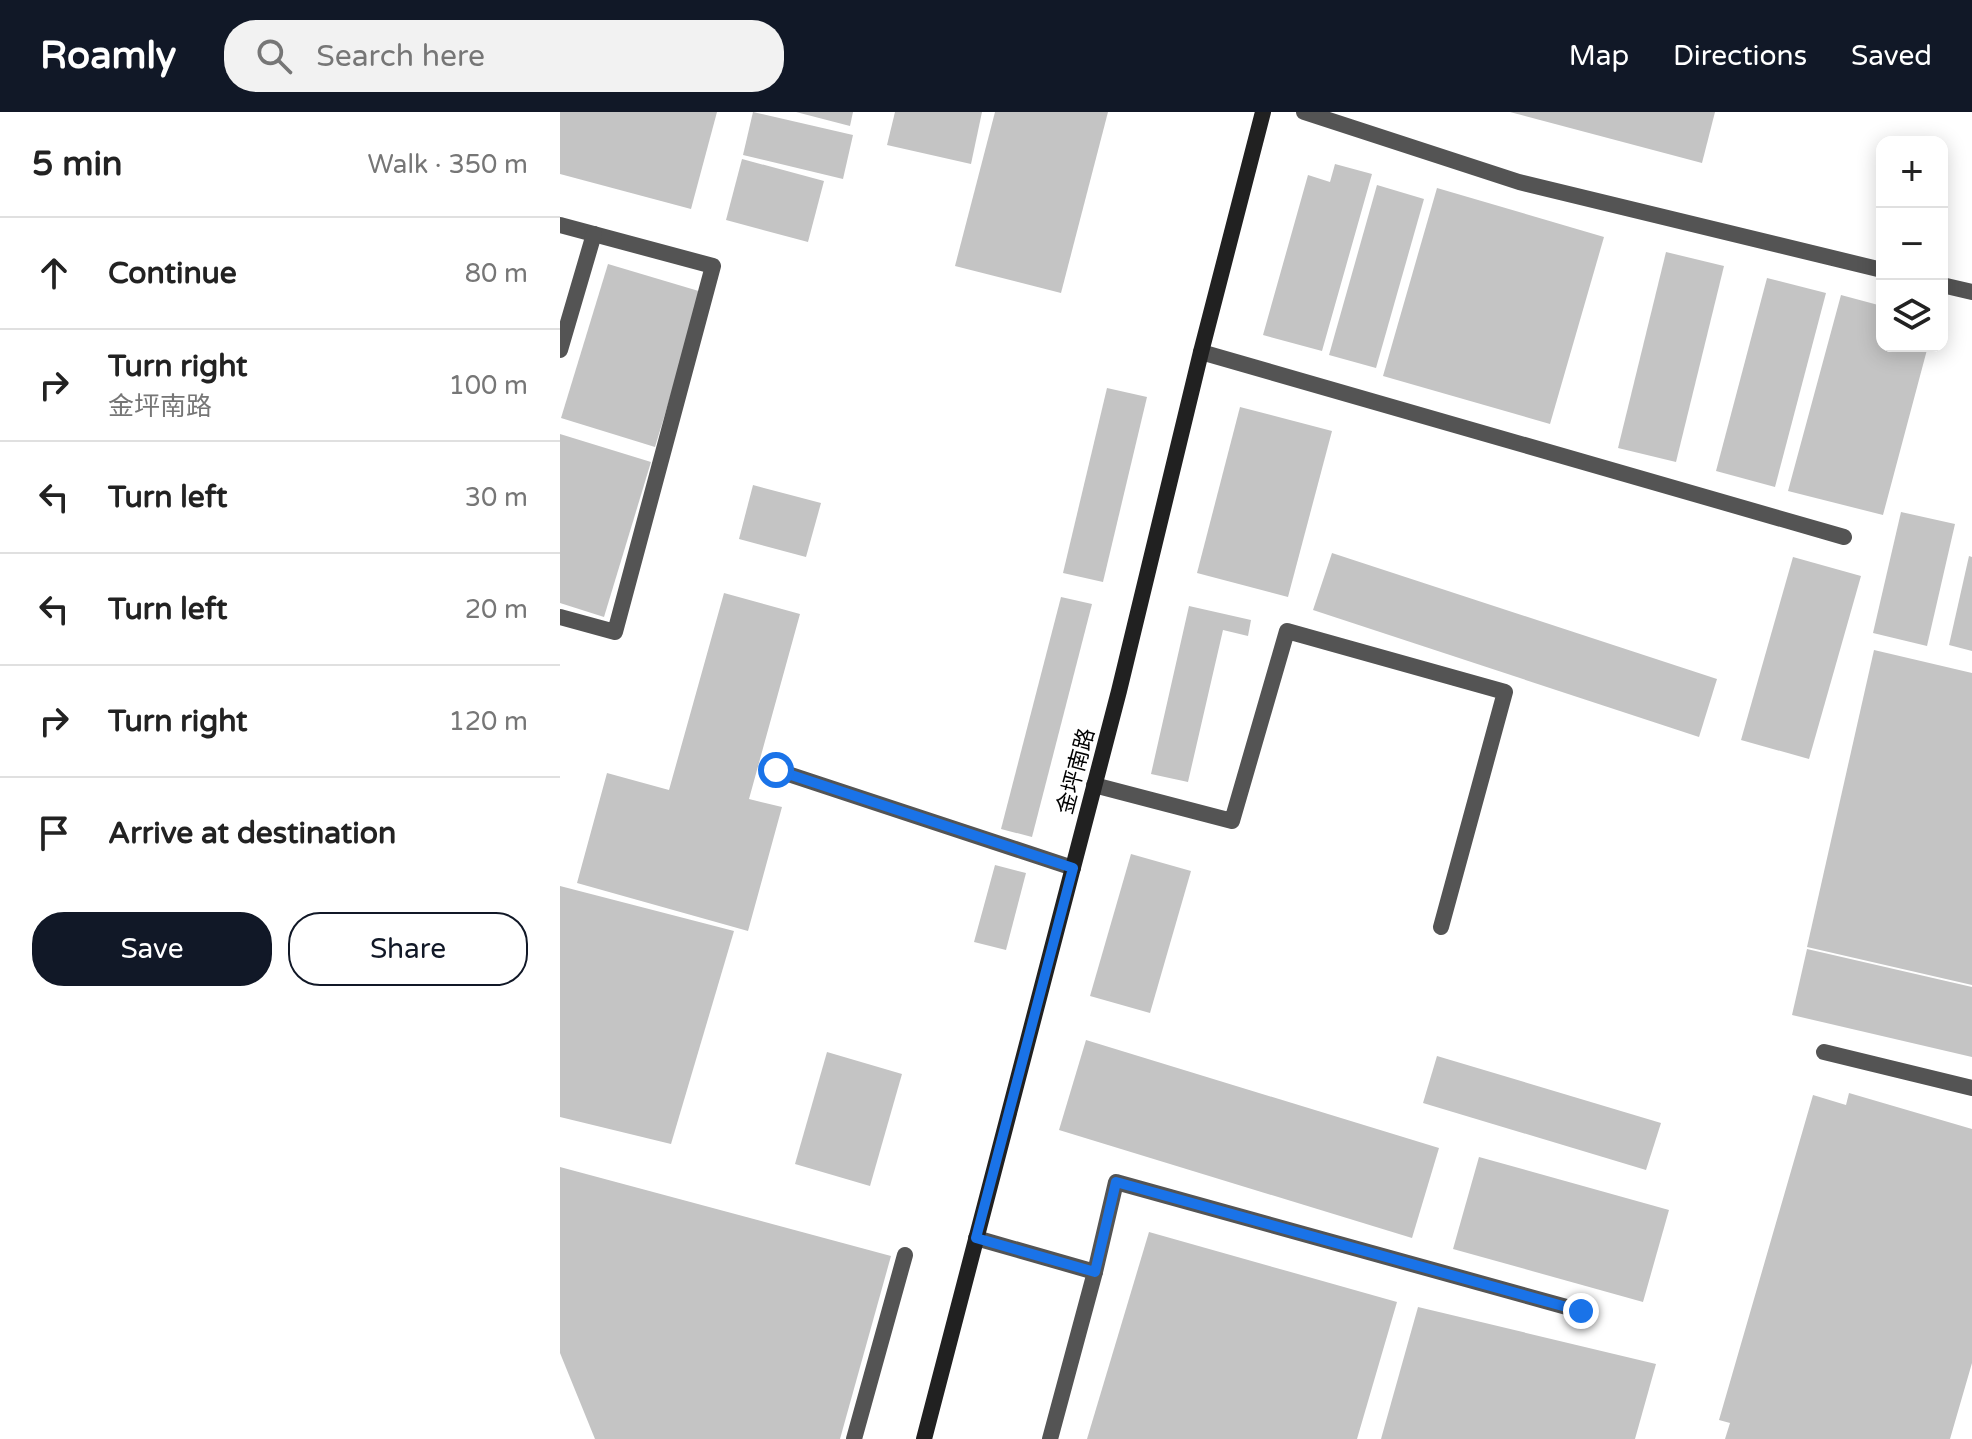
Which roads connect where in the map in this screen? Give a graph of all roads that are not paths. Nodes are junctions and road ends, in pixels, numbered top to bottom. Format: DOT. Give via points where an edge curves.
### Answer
graph roads {
  1 [pos="1263,112"];
  2 [pos="1304,112"];
  3 [pos="560,225"];
  4 [pos="594,234"];
  5 [pos="1876,269"];
  6 [pos="1948,286"];
  7 [pos="1972,292"];
  8 [pos="560,350"];
  9 [pos="1201,352"];
  10 [pos="1844,537"];
  11 [pos="560,617"];
  12 [pos="776,770"];
  13 [pos="1094,785"];
  14 [pos="1073,868"];
  15 [pos="1441,927"];
  16 [pos="1824,1052"];
  17 [pos="1972,1088"];
  18 [pos="976,1238"];
  19 [pos="905,1255"];
  20 [pos="1095,1272"];
  21 [pos="1581,1311"];
  22 [pos="854,1439"];
  23 [pos="924,1439"];
  24 [pos="1050,1439"];
  1 -- 9 [label="street, 金坪南路"];
  2 -- 5 [label="street" via="1519,182"];
  3 -- 4 [label="street"];
  4 -- 8 [label="street"];
  4 -- 11 [label="street" via="713,266 615,632"];
  6 -- 7 [label="street"];
  9 -- 10 [label="street"];
  9 -- 13 [label="street, 金坪南路"];
  12 -- 14 [label="street"];
  13 -- 14 [label="street, 金坪南路"];
  13 -- 15 [label="street" via="1232,821 1287,631 1505,692"];
  14 -- 18 [label="street, 金坪南路"];
  16 -- 17 [label="street"];
  18 -- 20 [label="street"];
  18 -- 23 [label="street, 金坪南路"];
  19 -- 22 [label="street"];
  20 -- 21 [label="street" via="1116,1182"];
  20 -- 24 [label="street"];
}
